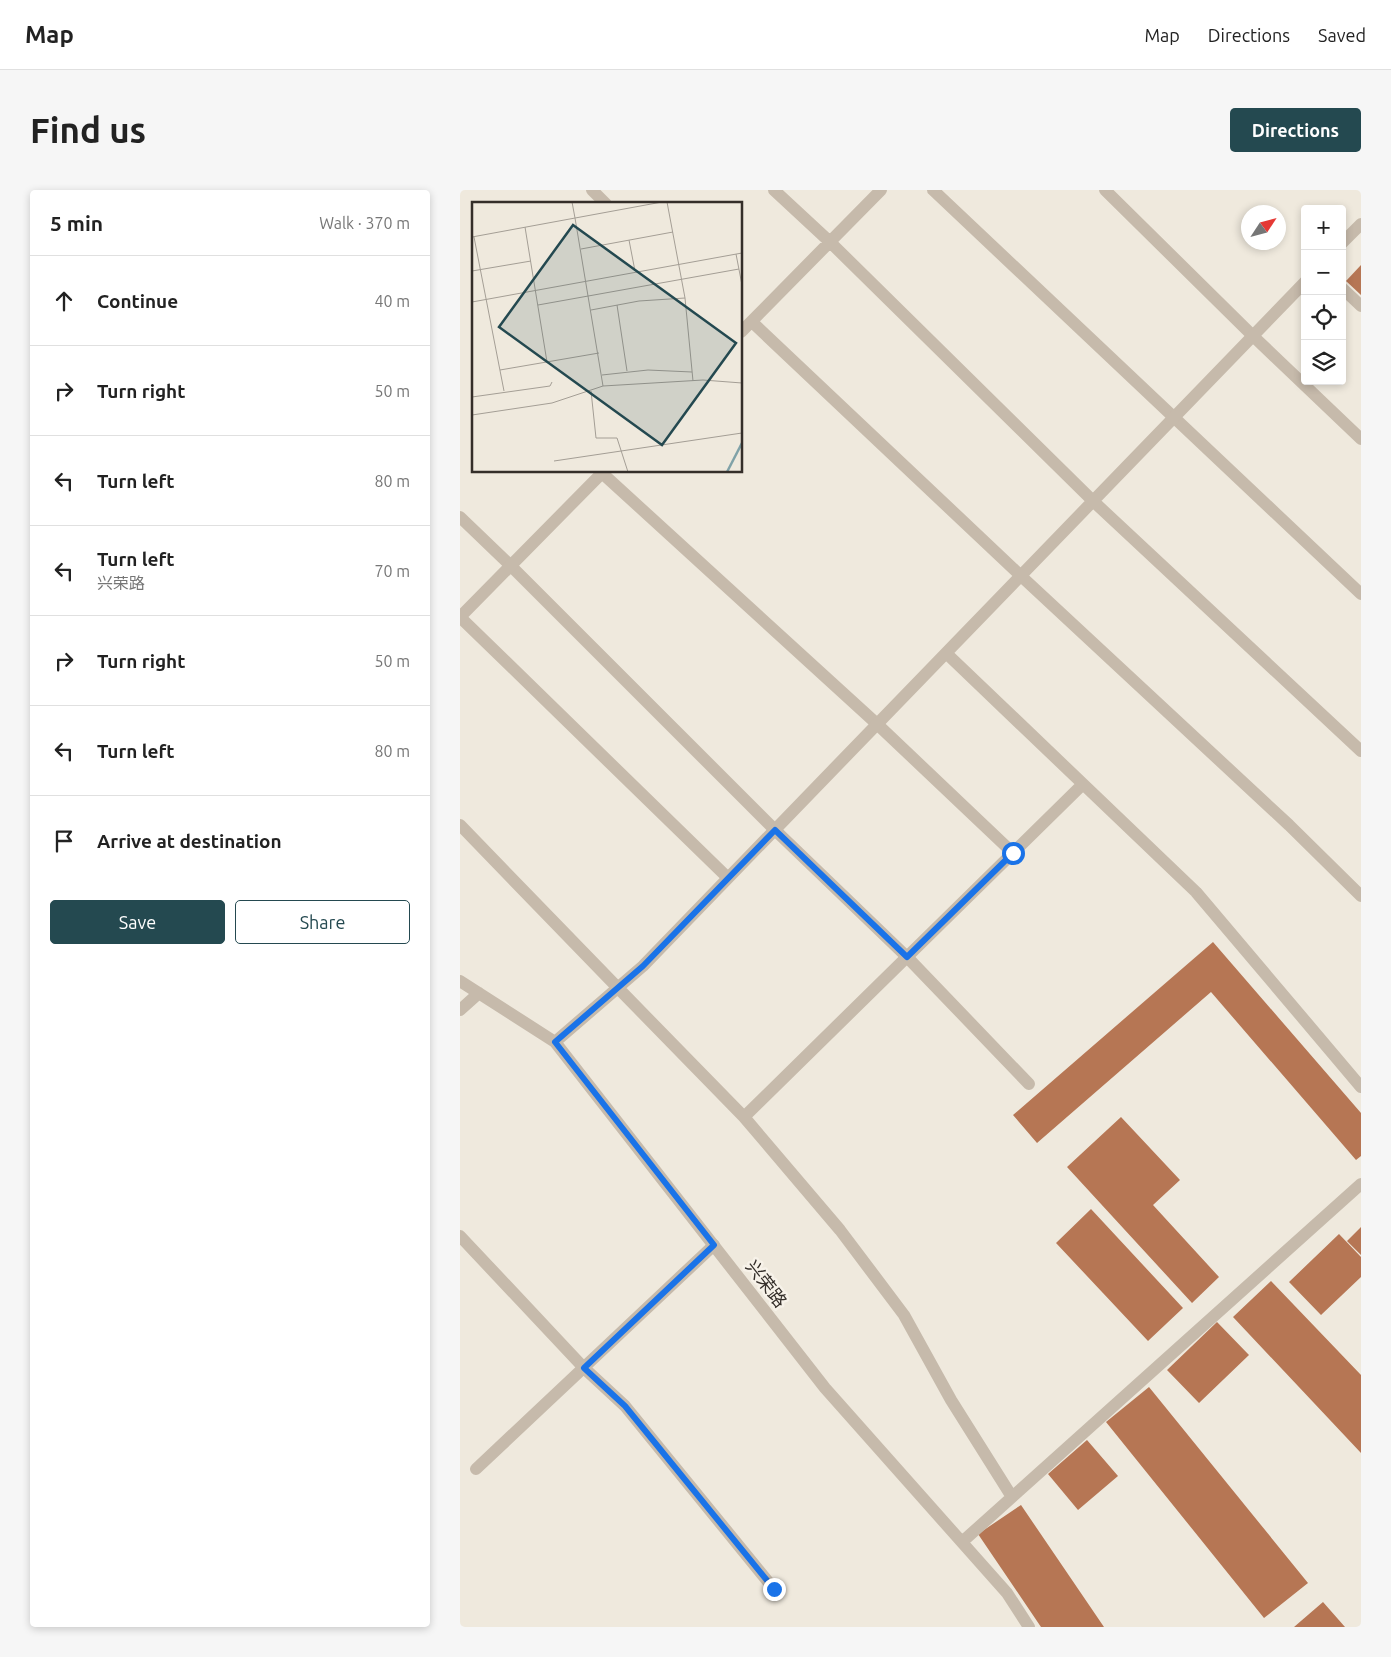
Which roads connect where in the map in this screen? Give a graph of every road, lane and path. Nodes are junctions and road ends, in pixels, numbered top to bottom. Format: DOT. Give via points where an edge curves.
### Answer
graph roads {
  1 [pos="592,190"];
  2 [pos="774,190"];
  3 [pos="881,190"];
  4 [pos="933,190"];
  5 [pos="1105,190"];
  6 [pos="604,202"];
  7 [pos="1361,224"];
  8 [pos="1346,239"];
  9 [pos="830,242"];
  10 [pos="1301,286"];
  11 [pos="1346,292"];
  12 [pos="1361,306"];
  13 [pos="752,322"];
  14 [pos="742,331"];
  15 [pos="1253,336"];
  16 [pos="1174,417"];
  17 [pos="1361,439"];
  18 [pos="603,472"];
  19 [pos="1093,501"];
  20 [pos="460,517"];
  21 [pos="511,566"];
  22 [pos="1021,576"];
  23 [pos="1361,594"];
  24 [pos="460,617"];
  25 [pos="946,653"];
  26 [pos="877,724"];
  27 [pos="1358,743"];
  28 [pos="1083,784"];
  29 [pos="460,825"];
  30 [pos="775,830"];
  31 [pos="1013,853"];
  32 [pos="728,878"];
  33 [pos="1361,896"];
  34 [pos="907,957"];
  35 [pos="460,981"];
  36 [pos="618,988"];
  37 [pos="479,993"];
  38 [pos="460,1010"];
  39 [pos="555,1042"];
  40 [pos="1029,1084"];
  41 [pos="1361,1087"];
  42 [pos="744,1117"];
  43 [pos="1361,1184"];
  44 [pos="460,1236"];
  45 [pos="714,1245"];
  46 [pos="584,1368"];
  47 [pos="476,1469"];
  48 [pos="1012,1497"];
  49 [pos="962,1542"];
  50 [pos="774,1589"];
  51 [pos="1029,1627"];
  1 -- 6 [label="street"];
  2 -- 9 [label="street"];
  3 -- 9 [label="street"];
  4 -- 16 [label="street"];
  5 -- 15 [label="street"];
  7 -- 8 [label="street"];
  9 -- 13 [label="street"];
  9 -- 19 [label="street"];
  10 -- 15 [label="street"];
  11 -- 12 [label="street"];
  13 -- 14 [label="street"];
  13 -- 22 [label="street"];
  15 -- 16 [label="street"];
  15 -- 17 [label="street"];
  16 -- 19 [label="street"];
  16 -- 23 [label="street"];
  18 -- 21 [label="street"];
  18 -- 26 [label="street"];
  19 -- 22 [label="street"];
  19 -- 27 [label="street"];
  20 -- 21 [label="street"];
  21 -- 24 [label="street"];
  21 -- 30 [label="street"];
  22 -- 25 [label="street"];
  22 -- 33 [label="street"];
  24 -- 32 [label="street"];
  25 -- 26 [label="street"];
  25 -- 28 [label="street"];
  26 -- 30 [label="street"];
  26 -- 31 [label="street"];
  28 -- 31 [label="street"];
  28 -- 41 [label="street" via="1196,892"];
  29 -- 36 [label="street"];
  30 -- 32 [label="street"];
  30 -- 34 [label="street"];
  31 -- 34 [label="street"];
  32 -- 36 [label="street"];
  34 -- 40 [label="street"];
  34 -- 42 [label="street"];
  35 -- 37 [label="street, 兴荣路"];
  36 -- 39 [label="street"];
  36 -- 42 [label="street"];
  37 -- 38 [label="street"];
  37 -- 39 [label="street, 兴荣路"];
  39 -- 45 [label="street, 兴荣路"];
  42 -- 48 [label="street" via="840,1230 904,1315 951,1400"];
  43 -- 48 [label="street"];
  44 -- 46 [label="street"];
  45 -- 46 [label="street"];
  45 -- 49 [label="street, 兴荣路" via="825,1388"];
  46 -- 47 [label="street"];
  46 -- 50 [label="street" via="625,1406"];
  48 -- 49 [label="street"];
  49 -- 51 [label="street, 兴荣路" via="1007,1593"];
}
